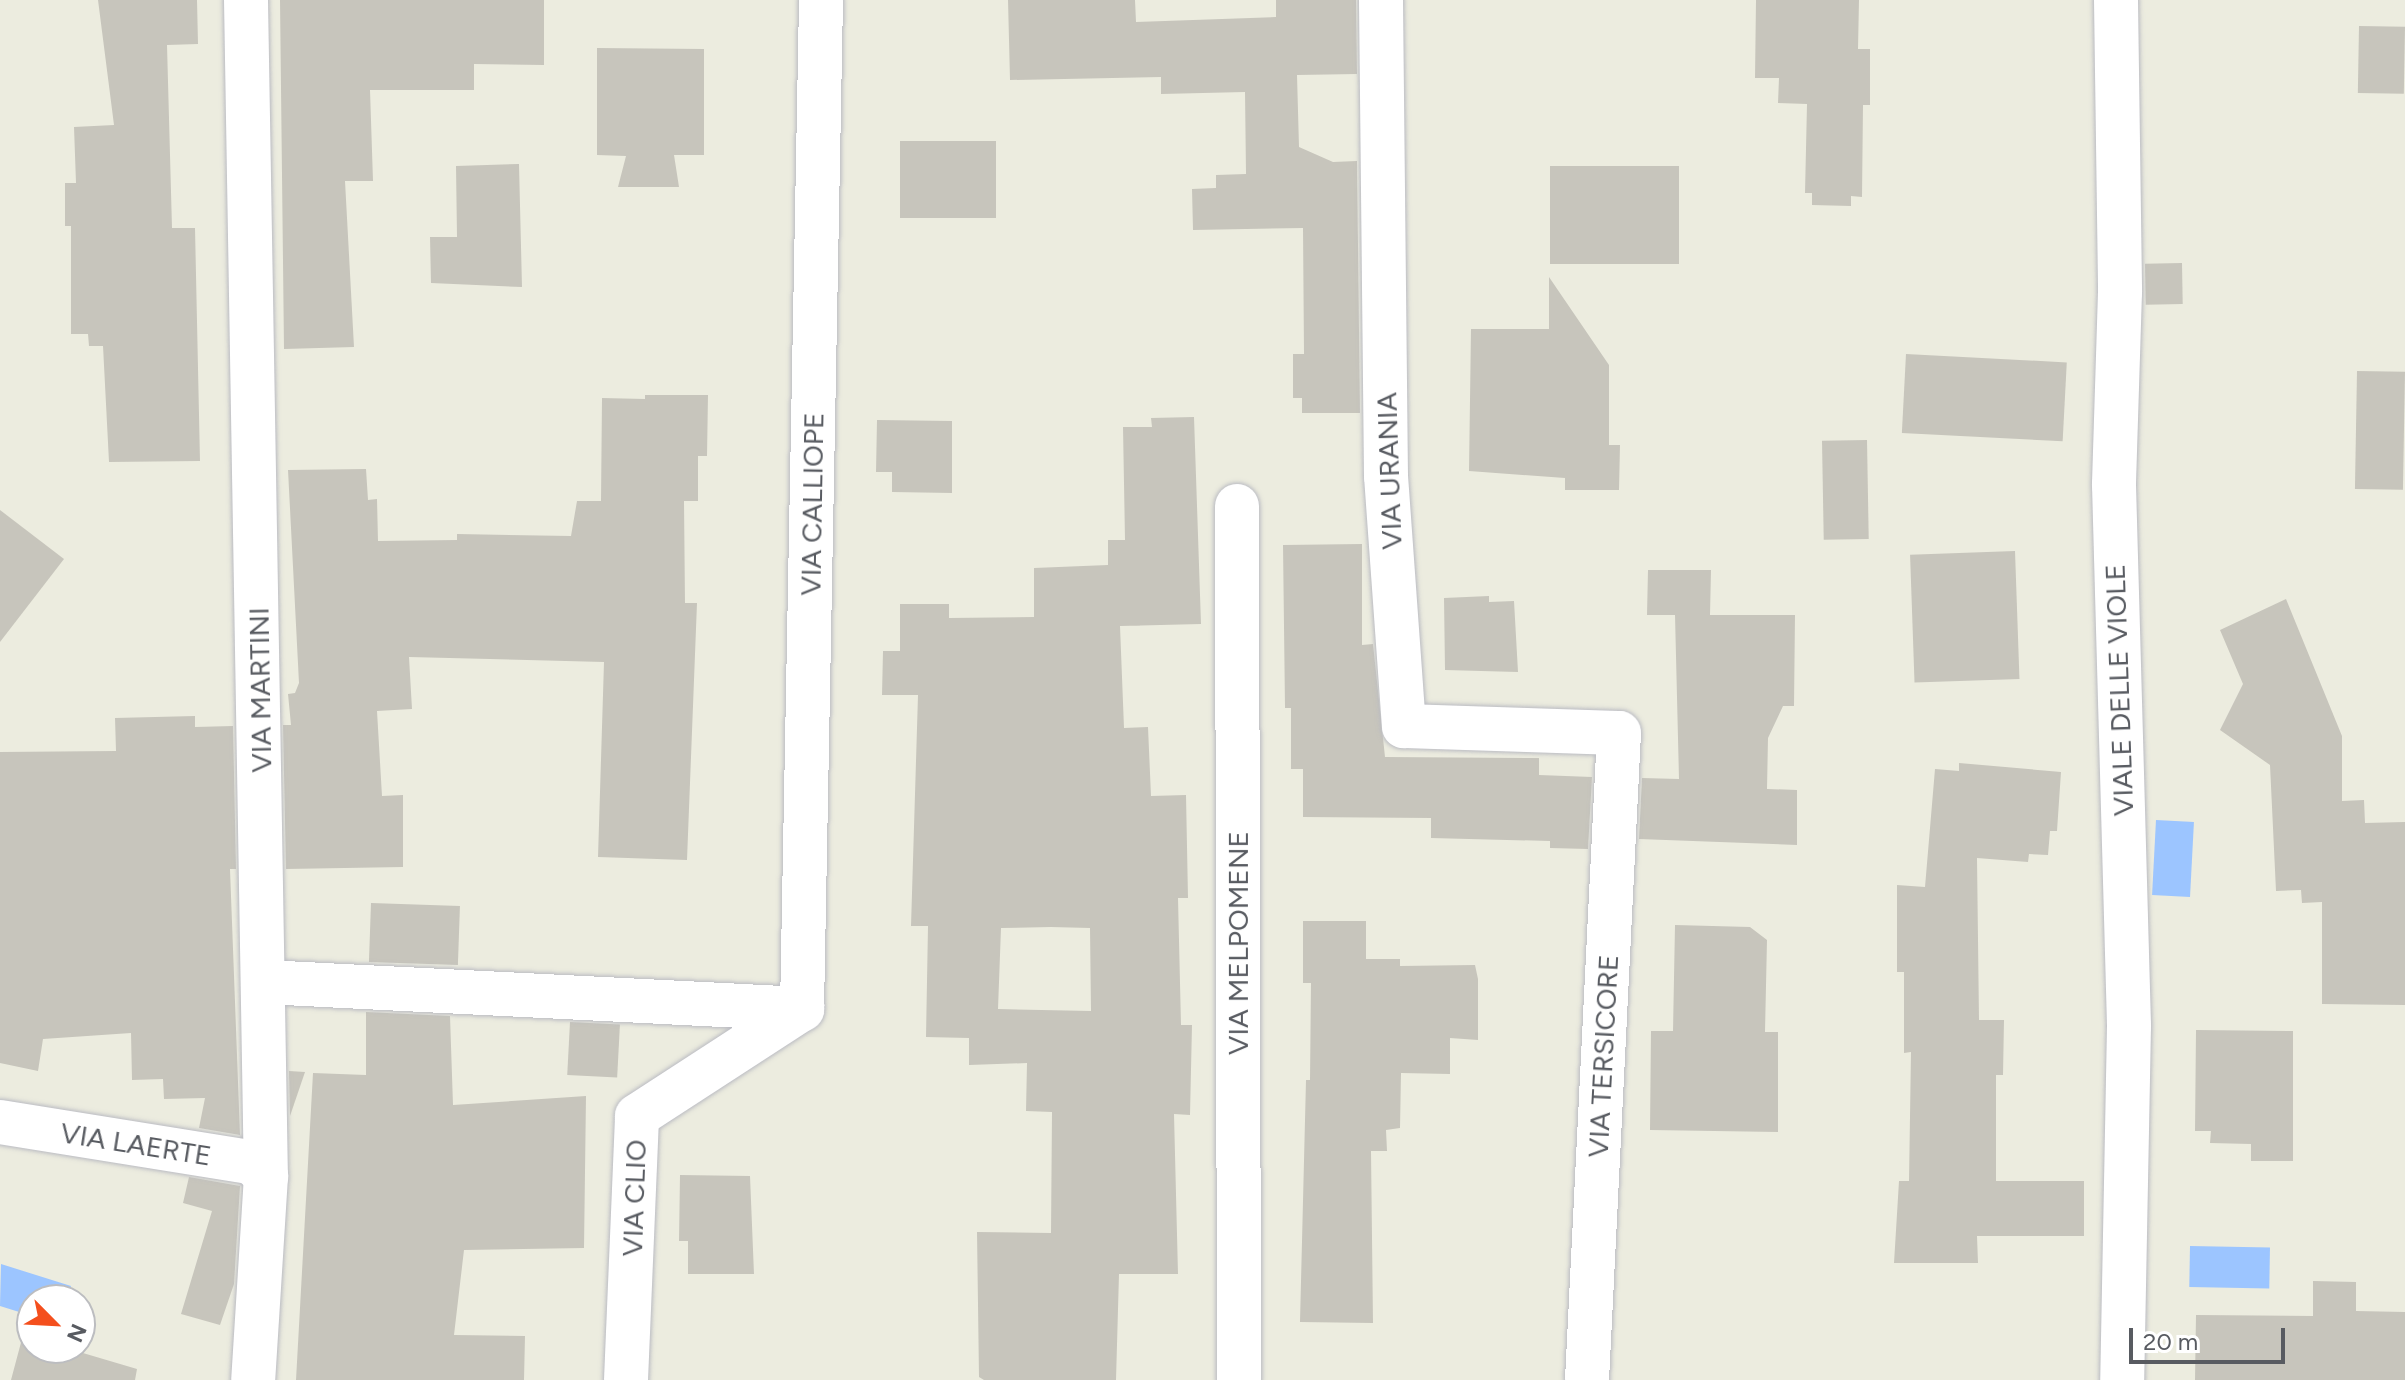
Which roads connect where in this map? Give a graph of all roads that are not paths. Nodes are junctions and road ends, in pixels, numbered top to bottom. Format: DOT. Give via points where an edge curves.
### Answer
graph roads {
  1 [pos="246,0"];
  2 [pos="821,0"];
  3 [pos="1381,0"];
  4 [pos="2116,0"];
  5 [pos="1237,506"];
  6 [pos="1619,733"];
  7 [pos="264,982"];
  8 [pos="802,1009"];
  9 [pos="0,1122"];
  10 [pos="266,1176"];
  11 [pos="253,1380"];
  12 [pos="626,1380"];
  13 [pos="1239,1380"];
  14 [pos="1587,1380"];
  15 [pos="2122,1380"];
  1 -- 7 [label="street, VIA MARTINI"];
  2 -- 8 [label="street, VIA CALLIOPE"];
  3 -- 6 [label="street, VIA URANIA" via="1386,476 1404,726"];
  4 -- 15 [label="street, VIALE DELLE VIOLE" via="2120,292 2114,485 2129,1026"];
  5 -- 13 [label="street, VIA MELPOMENE"];
  6 -- 14 [label="street, VIA TERSICORE"];
  7 -- 8 [label="street"];
  7 -- 10 [label="street, VIA MARTINI"];
  8 -- 12 [label="street, VIA CLIO" via="637,1116"];
  9 -- 10 [label="street, VIA LAERTE" via="251,1162"];
  10 -- 11 [label="street, VIA MARTINI"];
}
